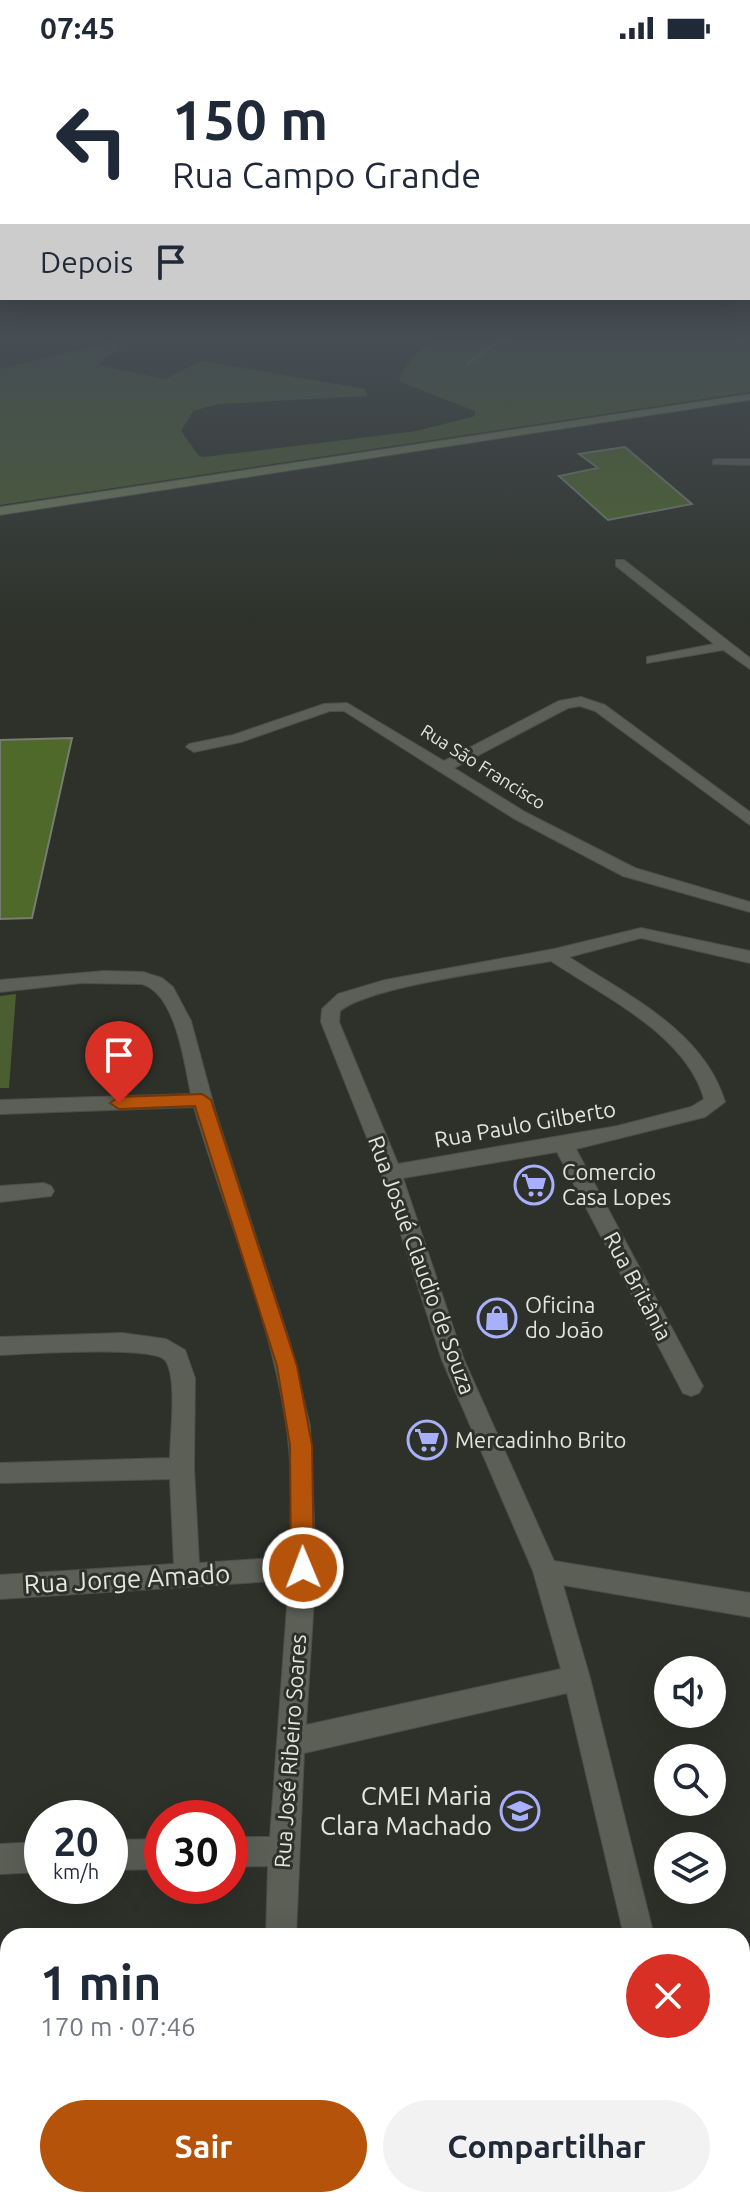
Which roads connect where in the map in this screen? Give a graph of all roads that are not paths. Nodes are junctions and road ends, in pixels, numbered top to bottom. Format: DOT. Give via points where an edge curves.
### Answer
graph roads {
  1 [pos="477,438"];
  2 [pos="543,438"];
  3 [pos="717,462"];
  4 [pos="750,462"];
  5 [pos="0,511"];
  6 [pos="0,521"];
  7 [pos="620,563"];
  8 [pos="724,646"];
  9 [pos="652,660"];
  10 [pos="750,665"];
  11 [pos="194,747"];
  12 [pos="442,768"];
  13 [pos="750,820"];
  14 [pos="750,907"];
  15 [pos="554,955"];
  16 [pos="750,957"];
  17 [pos="0,986"];
  18 [pos="202,1100"];
  19 [pos="0,1107"];
  20 [pos="563,1144"];
  21 [pos="391,1173"];
  22 [pos="44,1191"];
  23 [pos="0,1194"];
  24 [pos="0,1346"];
  25 [pos="691,1386"];
  26 [pos="182,1468"];
  27 [pos="0,1473"];
  28 [pos="303,1568"];
  29 [pos="546,1571"];
  30 [pos="187,1577"];
  31 [pos="0,1587"];
  32 [pos="750,1605"];
  33 [pos="577,1678"];
  34 [pos="293,1742"];
  35 [pos="281,1851"];
  36 [pos="248,1852"];
  37 [pos="24,1858"];
  38 [pos="0,1859"];
  39 [pos="281,1928"];
  40 [pos="637,1928"];
  1 -- 5 [label="main road"];
  2 -- 6 [label="main road"];
  3 -- 4 [label="street"];
  7 -- 8 [label="street"];
  8 -- 9 [label="street"];
  8 -- 10 [label="street"];
  11 -- 12 [label="street, Rua São Francisco" via="342,706"];
  12 -- 13 [label="street" via="573,701 588,703"];
  12 -- 14 [label="street, Rua São Francisco" via="629,872"];
  15 -- 16 [label="street, Rua Josué Claudio de Souza" via="641,933"];
  15 -- 20 [label="street, Rua Paulo Gilberto" via="678,1041 711,1082 715,1102 667,1121"];
  15 -- 21 [label="street, Rua Josué Claudio de Souza" via="385,986 344,998 331,1009 330,1022"];
  17 -- 18 [label="street, Rua José Ribeiro Soares" via="93,977 154,981 174,1001"];
  18 -- 19 [label="street"];
  18 -- 28 [label="street, Rua José Ribeiro Soares" via="287,1366 301,1445"];
  20 -- 21 [label="street, Rua Paulo Gilberto"];
  20 -- 25 [label="street, Rua Britânia"];
  21 -- 29 [label="street, Rua Josué Claudio de Souza" via="453,1360"];
  22 -- 23 [label="street"];
  24 -- 26 [label="street" via="122,1342 166,1348 177,1357 183,1378"];
  26 -- 27 [label="street"];
  26 -- 30 [label="street"];
  28 -- 30 [label="street, Rua Jorge Amado"];
  28 -- 34 [label="street, Rua José Ribeiro Soares"];
  29 -- 32 [label="street"];
  29 -- 33 [label="street, Rua Josué Claudio de Souza"];
  30 -- 31 [label="street, Rua Jorge Amado"];
  33 -- 34 [label="street"];
  33 -- 40 [label="street, Rua Josué Claudio de Souza"];
  34 -- 35 [label="street, Rua José Ribeiro Soares"];
  35 -- 36 [label="street"];
  35 -- 39 [label="street, Rua José Ribeiro Soares"];
  37 -- 38 [label="street"];
}
